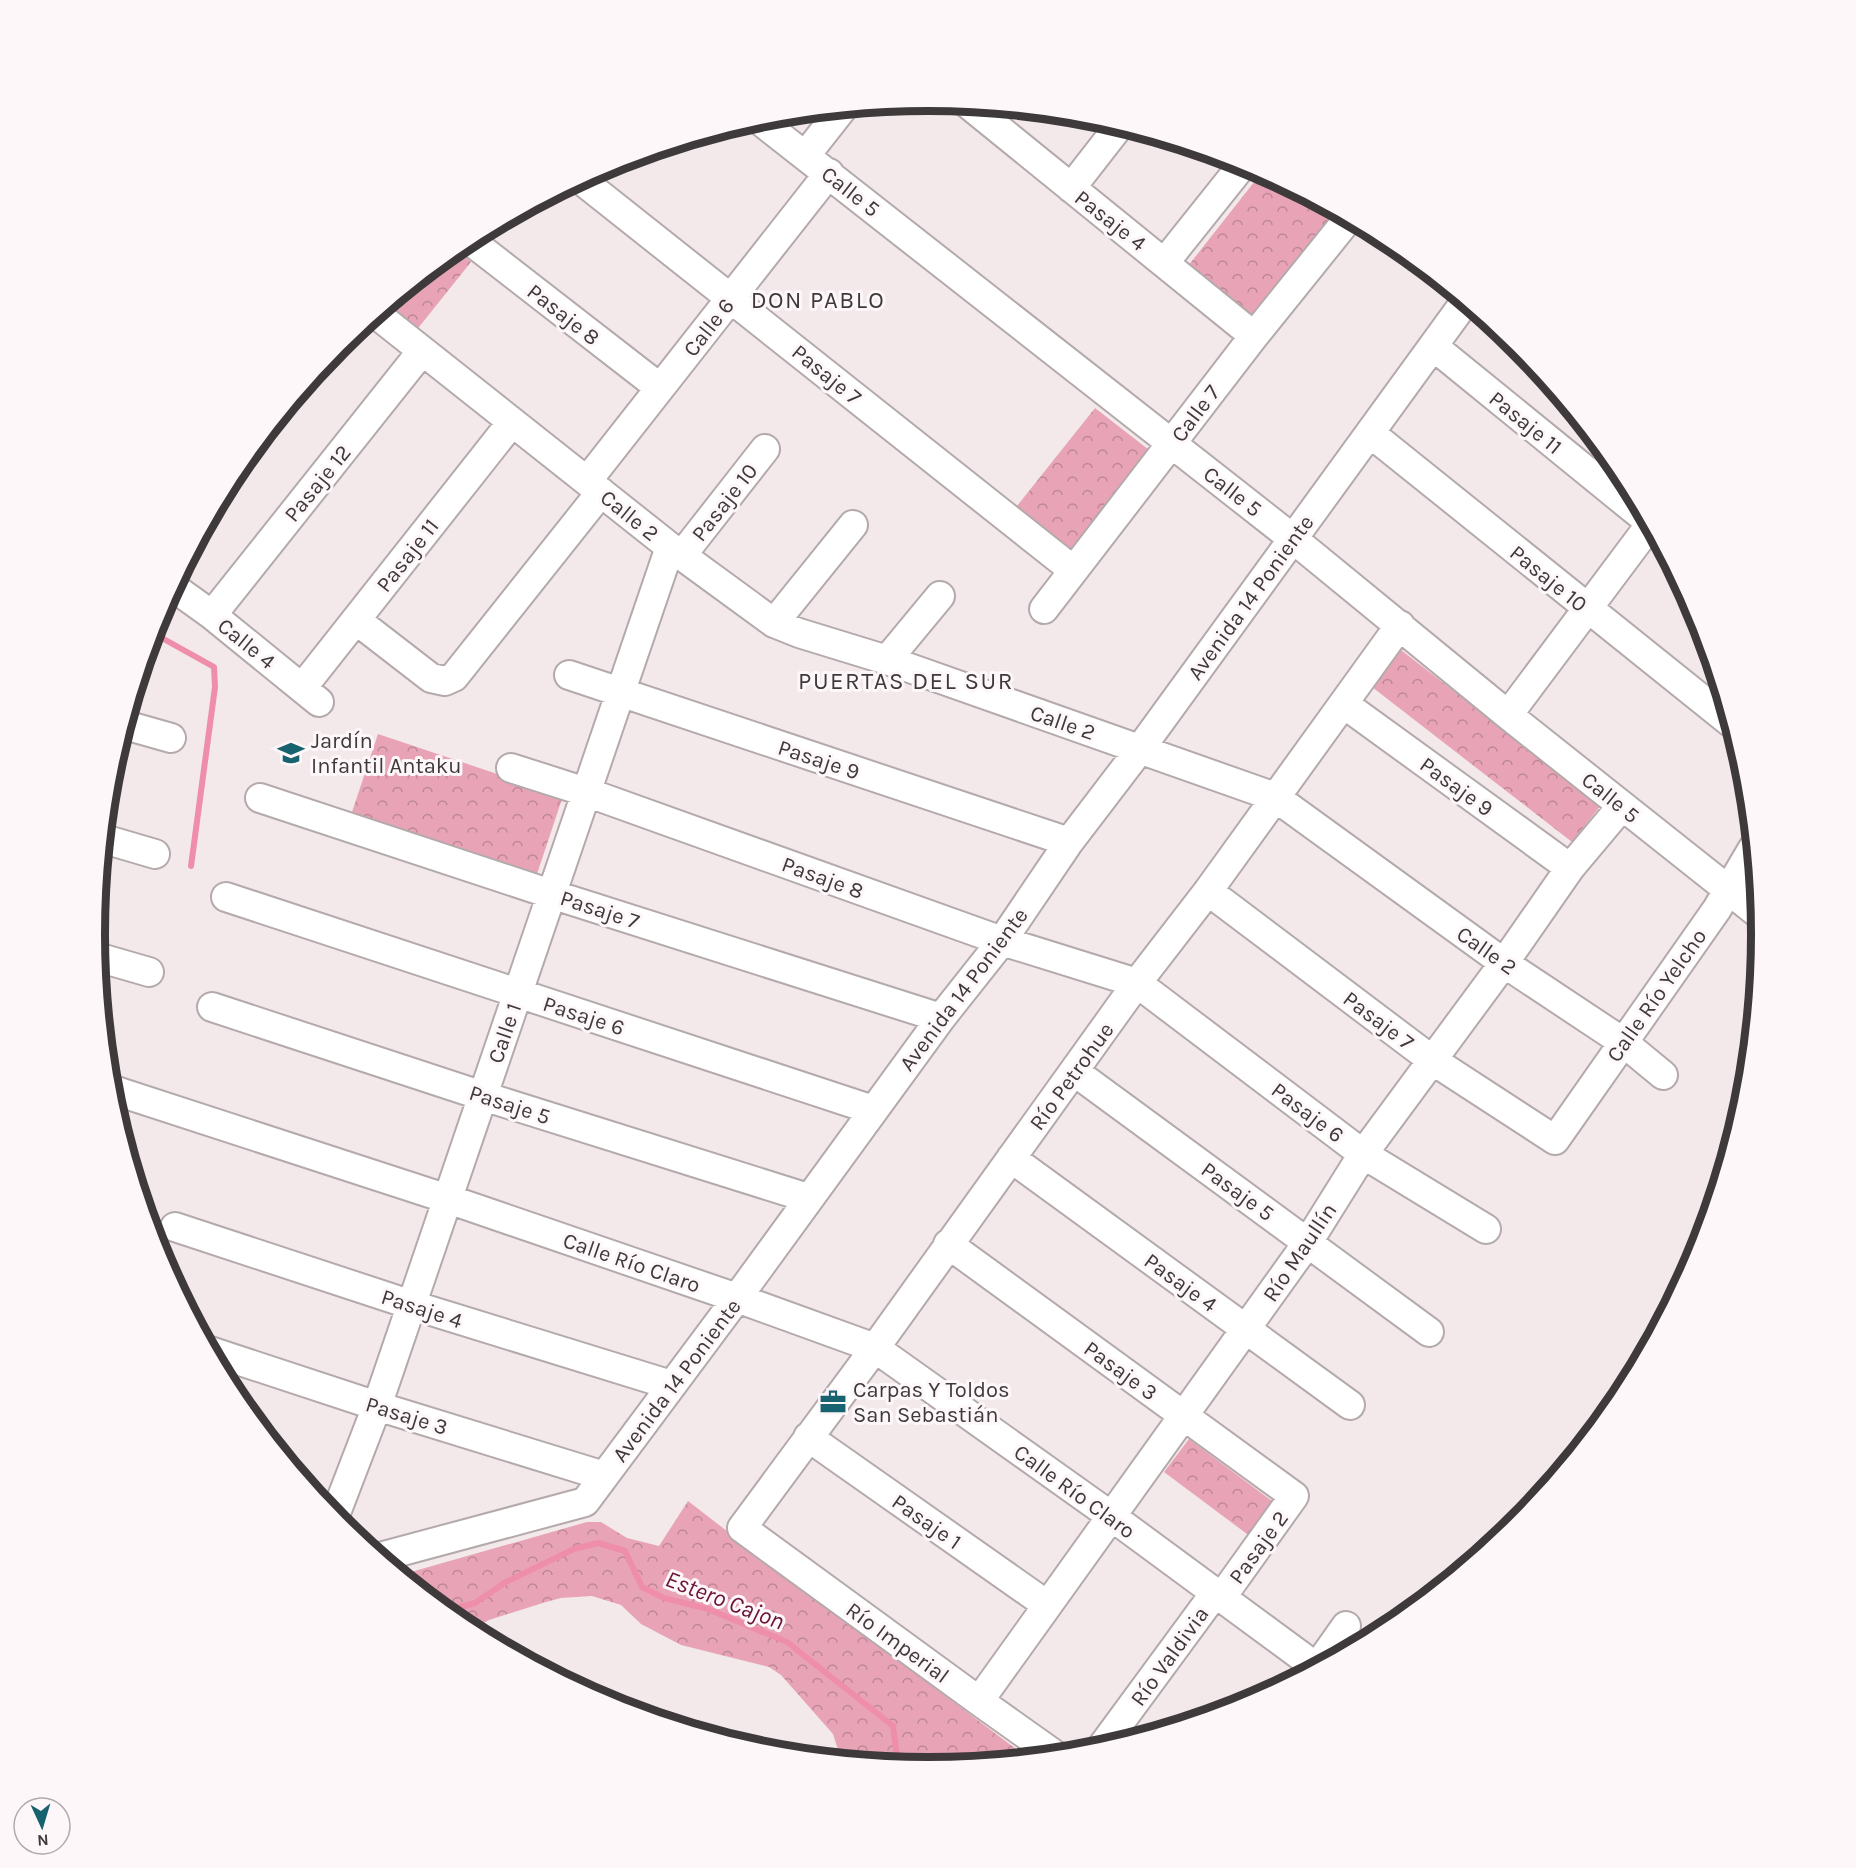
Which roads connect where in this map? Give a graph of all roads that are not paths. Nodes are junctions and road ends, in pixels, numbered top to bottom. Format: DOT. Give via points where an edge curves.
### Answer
graph roads {
  1 [pos="986,113"];
  2 [pos="836,117"];
  3 [pos="768,127"];
  4 [pos="1114,133"];
  5 [pos="805,156"];
  6 [pos="1237,172"];
  7 [pos="829,173"];
  8 [pos="588,185"];
  9 [pos="1071,188"];
  10 [pos="1344,224"];
  11 [pos="477,246"];
  12 [pos="1165,262"];
  13 [pos="731,298"];
  14 [pos="1461,307"];
  15 [pos="381,318"];
  16 [pos="1254,336"];
  17 [pos="1433,346"];
  18 [pos="422,351"];
  19 [pos="660,388"];
  20 [pos="512,422"];
  21 [pos="1370,433"];
  22 [pos="1172,443"];
  23 [pos="765,450"];
  24 [pos="594,486"];
  25 [pos="1632,508"];
  26 [pos="853,525"];
  27 [pos="1646,531"];
  28 [pos="1292,538"];
  29 [pos="676,551"];
  30 [pos="1073,570"];
  31 [pos="180,592"];
  32 [pos="940,596"];
  33 [pos="1044,609"];
  34 [pos="1587,609"];
  35 [pos="212,615"];
  36 [pos="356,620"];
  37 [pos="774,623"];
  38 [pos="1400,625"];
  39 [pos="887,660"];
  40 [pos="569,675"];
  41 [pos="620,693"];
  42 [pos="310,695"];
  43 [pos="1344,704"];
  44 [pos="1508,715"];
  45 [pos="1721,715"];
  46 [pos="132,727"];
  47 [pos="171,738"];
  48 [pos="1140,749"];
  49 [pos="511,768"];
  50 [pos="586,792"];
  51 [pos="1275,797"];
  52 [pos="260,798"];
  53 [pos="1622,806"];
  54 [pos="111,841"];
  55 [pos="1069,842"];
  56 [pos="155,854"];
  57 [pos="1747,858"];
  58 [pos="1570,868"];
  59 [pos="1728,890"];
  60 [pos="1208,891"];
  61 [pos="552,894"];
  62 [pos="226,897"];
  63 [pos="1750,907"];
  64 [pos="1002,941"];
  65 [pos="106,960"];
  66 [pos="1504,963"];
  67 [pos="149,972"];
  68 [pos="1137,983"];
  69 [pos="518,993"];
  70 [pos="212,1007"];
  71 [pos="940,1018"];
  72 [pos="1623,1042"];
  73 [pos="1432,1060"];
  74 [pos="1075,1072"];
  75 [pos="1663,1074"];
  76 [pos="121,1092"];
  77 [pos="483,1096"];
  78 [pos="873,1110"];
  79 [pos="1555,1140"];
  80 [pos="1363,1154"];
  81 [pos="1011,1158"];
  82 [pos="808,1198"];
  83 [pos="448,1199"];
  84 [pos="175,1227"];
  85 [pos="1486,1229"];
  86 [pos="1308,1242"];
  87 [pos="948,1244"];
  88 [pos="737,1298"];
  89 [pos="412,1305"];
  90 [pos="1246,1329"];
  91 [pos="1430,1332"];
  92 [pos="874,1348"];
  93 [pos="221,1355"];
  94 [pos="671,1385"];
  95 [pos="1350,1405"];
  96 [pos="377,1406"];
  97 [pos="1184,1416"];
  98 [pos="808,1437"];
  99 [pos="604,1476"];
  100 [pos="1294,1496"];
  101 [pos="338,1508"];
  102 [pos="1111,1516"];
  103 [pos="742,1528"];
  104 [pos="387,1555"];
  105 [pos="1218,1595"];
  106 [pos="1047,1605"];
  107 [pos="1346,1626"];
  108 [pos="1326,1654"];
  109 [pos="1310,1662"];
  110 [pos="979,1701"];
  111 [pos="1110,1736"];
  112 [pos="1046,1748"];
  1 -- 9 [label="street, Pasaje 4"];
  2 -- 5 [label="street"];
  3 -- 5 [label="street, Calle 5"];
  4 -- 9 [label="street"];
  5 -- 7 [label="street, Calle 5"];
  6 -- 12 [label="street"];
  7 -- 13 [label="street, Calle 6"];
  7 -- 22 [label="street, Calle 5"];
  8 -- 13 [label="street, Pasaje 7"];
  9 -- 12 [label="street, Pasaje 4"];
  10 -- 16 [label="street, Calle 7"];
  11 -- 19 [label="street, Pasaje 8"];
  12 -- 16 [label="street, Pasaje 4"];
  13 -- 19 [label="street, Calle 6"];
  13 -- 30 [label="street, Pasaje 7"];
  14 -- 17 [label="street, Avenida 14 Poniente"];
  15 -- 18 [label="street, Calle 2"];
  16 -- 22 [label="street, Calle 7"];
  17 -- 21 [label="street, Avenida 14 Poniente"];
  17 -- 25 [label="street, Pasaje 11"];
  18 -- 20 [label="street, Calle 2"];
  18 -- 35 [label="street, Pasaje 12"];
  19 -- 24 [label="street, Calle 6"];
  20 -- 24 [label="street, Calle 2"];
  20 -- 36 [label="street, Pasaje 11"];
  21 -- 28 [label="street, Avenida 14 Poniente"];
  21 -- 34 [label="street, Pasaje 10"];
  22 -- 28 [label="street, Calle 5"];
  22 -- 30 [label="street, Calle 7"];
  23 -- 29 [label="street, Pasaje 10"];
  24 -- 29 [label="street, Calle 2"];
  24 -- 36 [label="street, Calle 6" via="458,674 445,681 431,678"];
  26 -- 37 [label="street"];
  27 -- 34 [label="street"];
  28 -- 38 [label="street, Calle 5"];
  28 -- 48 [label="street, Avenida 14 Poniente"];
  29 -- 37 [label="street, Calle 2"];
  29 -- 41 [label="street, Calle 1"];
  30 -- 33 [label="street, Calle 7"];
  31 -- 35 [label="street, Calle 4"];
  32 -- 39 [label="street"];
  34 -- 44 [label="street"];
  34 -- 45 [label="street, Pasaje 10"];
  35 -- 42 [label="street, Calle 4"];
  36 -- 42 [label="street, Pasaje 11"];
  37 -- 39 [label="street, Calle 2"];
  38 -- 43 [label="street, Río Petrohue"];
  38 -- 44 [label="street, Calle 5"];
  39 -- 48 [label="street, Calle 2"];
  40 -- 41 [label="street, Pasaje 9"];
  41 -- 50 [label="street, Calle 1"];
  41 -- 55 [label="street, Pasaje 9"];
  43 -- 51 [label="street, Río Petrohue"];
  43 -- 58 [label="street, Pasaje 9"];
  44 -- 53 [label="street, Calle 5"];
  46 -- 47 [label="street"];
  48 -- 51 [label="street, Calle 2"];
  48 -- 55 [label="street, Avenida 14 Poniente"];
  49 -- 50 [label="street, Pasaje 8"];
  50 -- 61 [label="street, Calle 1"];
  50 -- 64 [label="street, Pasaje 8"];
  51 -- 60 [label="street, Río Petrohue"];
  51 -- 66 [label="street, Calle 2"];
  52 -- 61 [label="street, Pasaje 7"];
  53 -- 58 [label="street, Río Maullín"];
  53 -- 59 [label="street, Calle 5"];
  54 -- 56 [label="street"];
  55 -- 64 [label="street, Avenida 14 Poniente"];
  57 -- 59 [label="street, Calle Río Yelcho"];
  58 -- 66 [label="street, Río Maullín"];
  59 -- 63 [label="street, Calle 5"];
  59 -- 72 [label="street, Calle Río Yelcho"];
  60 -- 68 [label="street, Río Petrohue"];
  60 -- 73 [label="street, Pasaje 7"];
  61 -- 69 [label="street, Calle 1"];
  61 -- 71 [label="street, Pasaje 7"];
  62 -- 69 [label="street, Pasaje 6"];
  64 -- 68 [label="street, Pasaje 8"];
  64 -- 71 [label="street, Avenida 14 Poniente"];
  65 -- 67 [label="street"];
  66 -- 72 [label="street, Calle 2"];
  66 -- 73 [label="street, Río Maullín"];
  68 -- 74 [label="street, Río Petrohue"];
  68 -- 80 [label="street, Pasaje 6"];
  69 -- 77 [label="street, Calle 1"];
  69 -- 78 [label="street, Pasaje 6"];
  70 -- 77 [label="street, Pasaje 5"];
  71 -- 78 [label="street, Avenida 14 Poniente"];
  72 -- 75 [label="street, Calle 2"];
  72 -- 79 [label="street, Calle Río Yelcho"];
  73 -- 79 [label="street, Pasaje 7"];
  73 -- 80 [label="street, Río Maullín"];
  74 -- 81 [label="street, Río Petrohue"];
  74 -- 86 [label="street, Pasaje 5"];
  76 -- 83 [label="street, Calle Río Claro"];
  77 -- 82 [label="street, Pasaje 5"];
  77 -- 83 [label="street, Calle 1"];
  78 -- 82 [label="street, Avenida 14 Poniente"];
  80 -- 85 [label="street, Pasaje 6"];
  80 -- 86 [label="street, Río Maullín"];
  81 -- 87 [label="street, Río Petrohue"];
  81 -- 90 [label="street, Pasaje 4"];
  82 -- 88 [label="street, Avenida 14 Poniente"];
  83 -- 88 [label="street, Calle Río Claro"];
  83 -- 89 [label="street, Calle 1"];
  84 -- 89 [label="street, Pasaje 4"];
  86 -- 90 [label="street, Río Maullín"];
  86 -- 91 [label="street, Pasaje 5"];
  87 -- 92 [label="street, Río Petrohue"];
  87 -- 97 [label="street, Pasaje 3"];
  88 -- 92 [label="street, Calle Río Claro"];
  88 -- 94 [label="street, Avenida 14 Poniente"];
  89 -- 94 [label="street, Pasaje 4"];
  89 -- 96 [label="street, Calle 1"];
  90 -- 95 [label="street, Pasaje 4"];
  90 -- 97 [label="street, Río Maullín"];
  92 -- 98 [label="street, Río Petrohue"];
  92 -- 102 [label="street, Calle Río Claro"];
  93 -- 96 [label="street, Pasaje 3"];
  94 -- 99 [label="street, Avenida 14 Poniente"];
  96 -- 99 [label="street, Pasaje 3"];
  96 -- 101 [label="street, Calle 1"];
  97 -- 100 [label="street, Pasaje 3"];
  97 -- 102 [label="street, Río Maullín"];
  98 -- 103 [label="street, Río Petrohue"];
  98 -- 106 [label="street, Pasaje 1"];
  99 -- 104 [label="street, Avenida 14 Poniente" via="585,1502"];
  100 -- 105 [label="street, Pasaje 2"];
  102 -- 105 [label="street, Calle Río Claro"];
  102 -- 106 [label="street, Río Maullín"];
  103 -- 110 [label="street, Río Imperial"];
  105 -- 109 [label="street, Calle Río Claro"];
  105 -- 111 [label="street, Río Valdivia"];
  106 -- 110 [label="street, Río Maullín"];
  107 -- 108 [label="street"];
  110 -- 112 [label="street, Río Imperial"];
}
